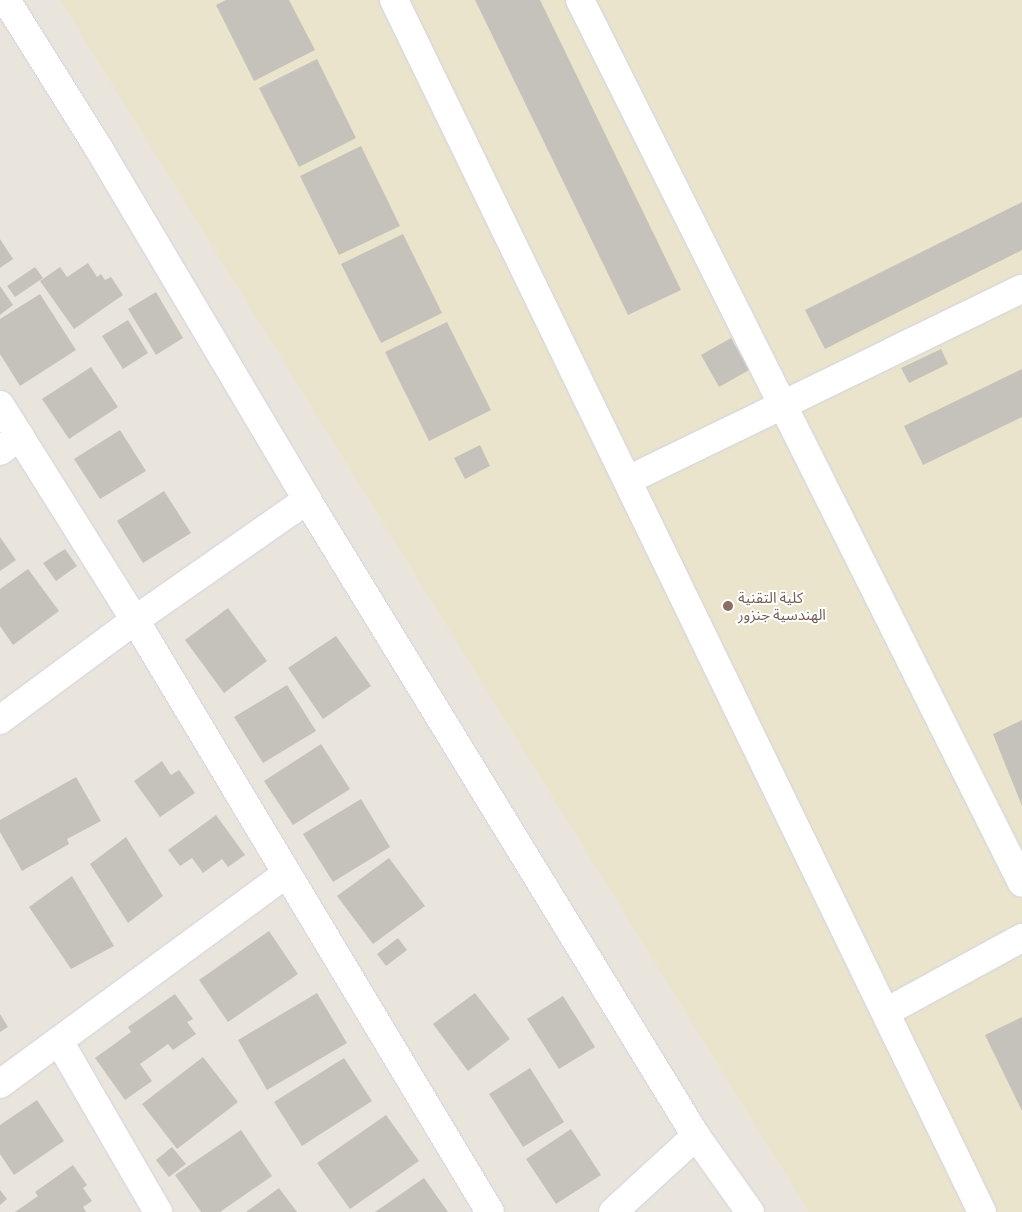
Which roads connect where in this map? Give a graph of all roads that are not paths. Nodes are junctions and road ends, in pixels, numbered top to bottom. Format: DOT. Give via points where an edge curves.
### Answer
graph roads {
  1 [pos="6,0"];
  2 [pos="394,0"];
  3 [pos="580,0"];
  4 [pos="1022,289"];
  5 [pos="0,405"];
  6 [pos="782,405"];
  7 [pos="10,443"];
  8 [pos="628,480"];
  9 [pos="307,500"];
  10 [pos="135,620"];
  11 [pos="0,720"];
  12 [pos="287,873"];
  13 [pos="1022,883"];
  14 [pos="1022,938"];
  15 [pos="886,1012"];
  16 [pos="59,1041"];
  17 [pos="0,1084"];
  18 [pos="696,1136"];
  19 [pos="158,1212"];
  20 [pos="490,1212"];
  21 [pos="613,1212"];
  22 [pos="750,1212"];
  23 [pos="982,1212"];
  1 -- 9 [label="street" via="99,149"];
  2 -- 8 [label="street"];
  3 -- 6 [label="street"];
  4 -- 6 [label="street"];
  5 -- 7 [label="street"];
  6 -- 8 [label="street"];
  6 -- 13 [label="street"];
  7 -- 10 [label="street"];
  8 -- 15 [label="street"];
  9 -- 10 [label="street"];
  9 -- 18 [label="street"];
  10 -- 11 [label="street"];
  10 -- 12 [label="street"];
  12 -- 16 [label="street"];
  12 -- 20 [label="street"];
  14 -- 15 [label="street"];
  15 -- 23 [label="street"];
  16 -- 17 [label="street"];
  16 -- 19 [label="street"];
  18 -- 21 [label="street"];
  18 -- 22 [label="street"];
}
